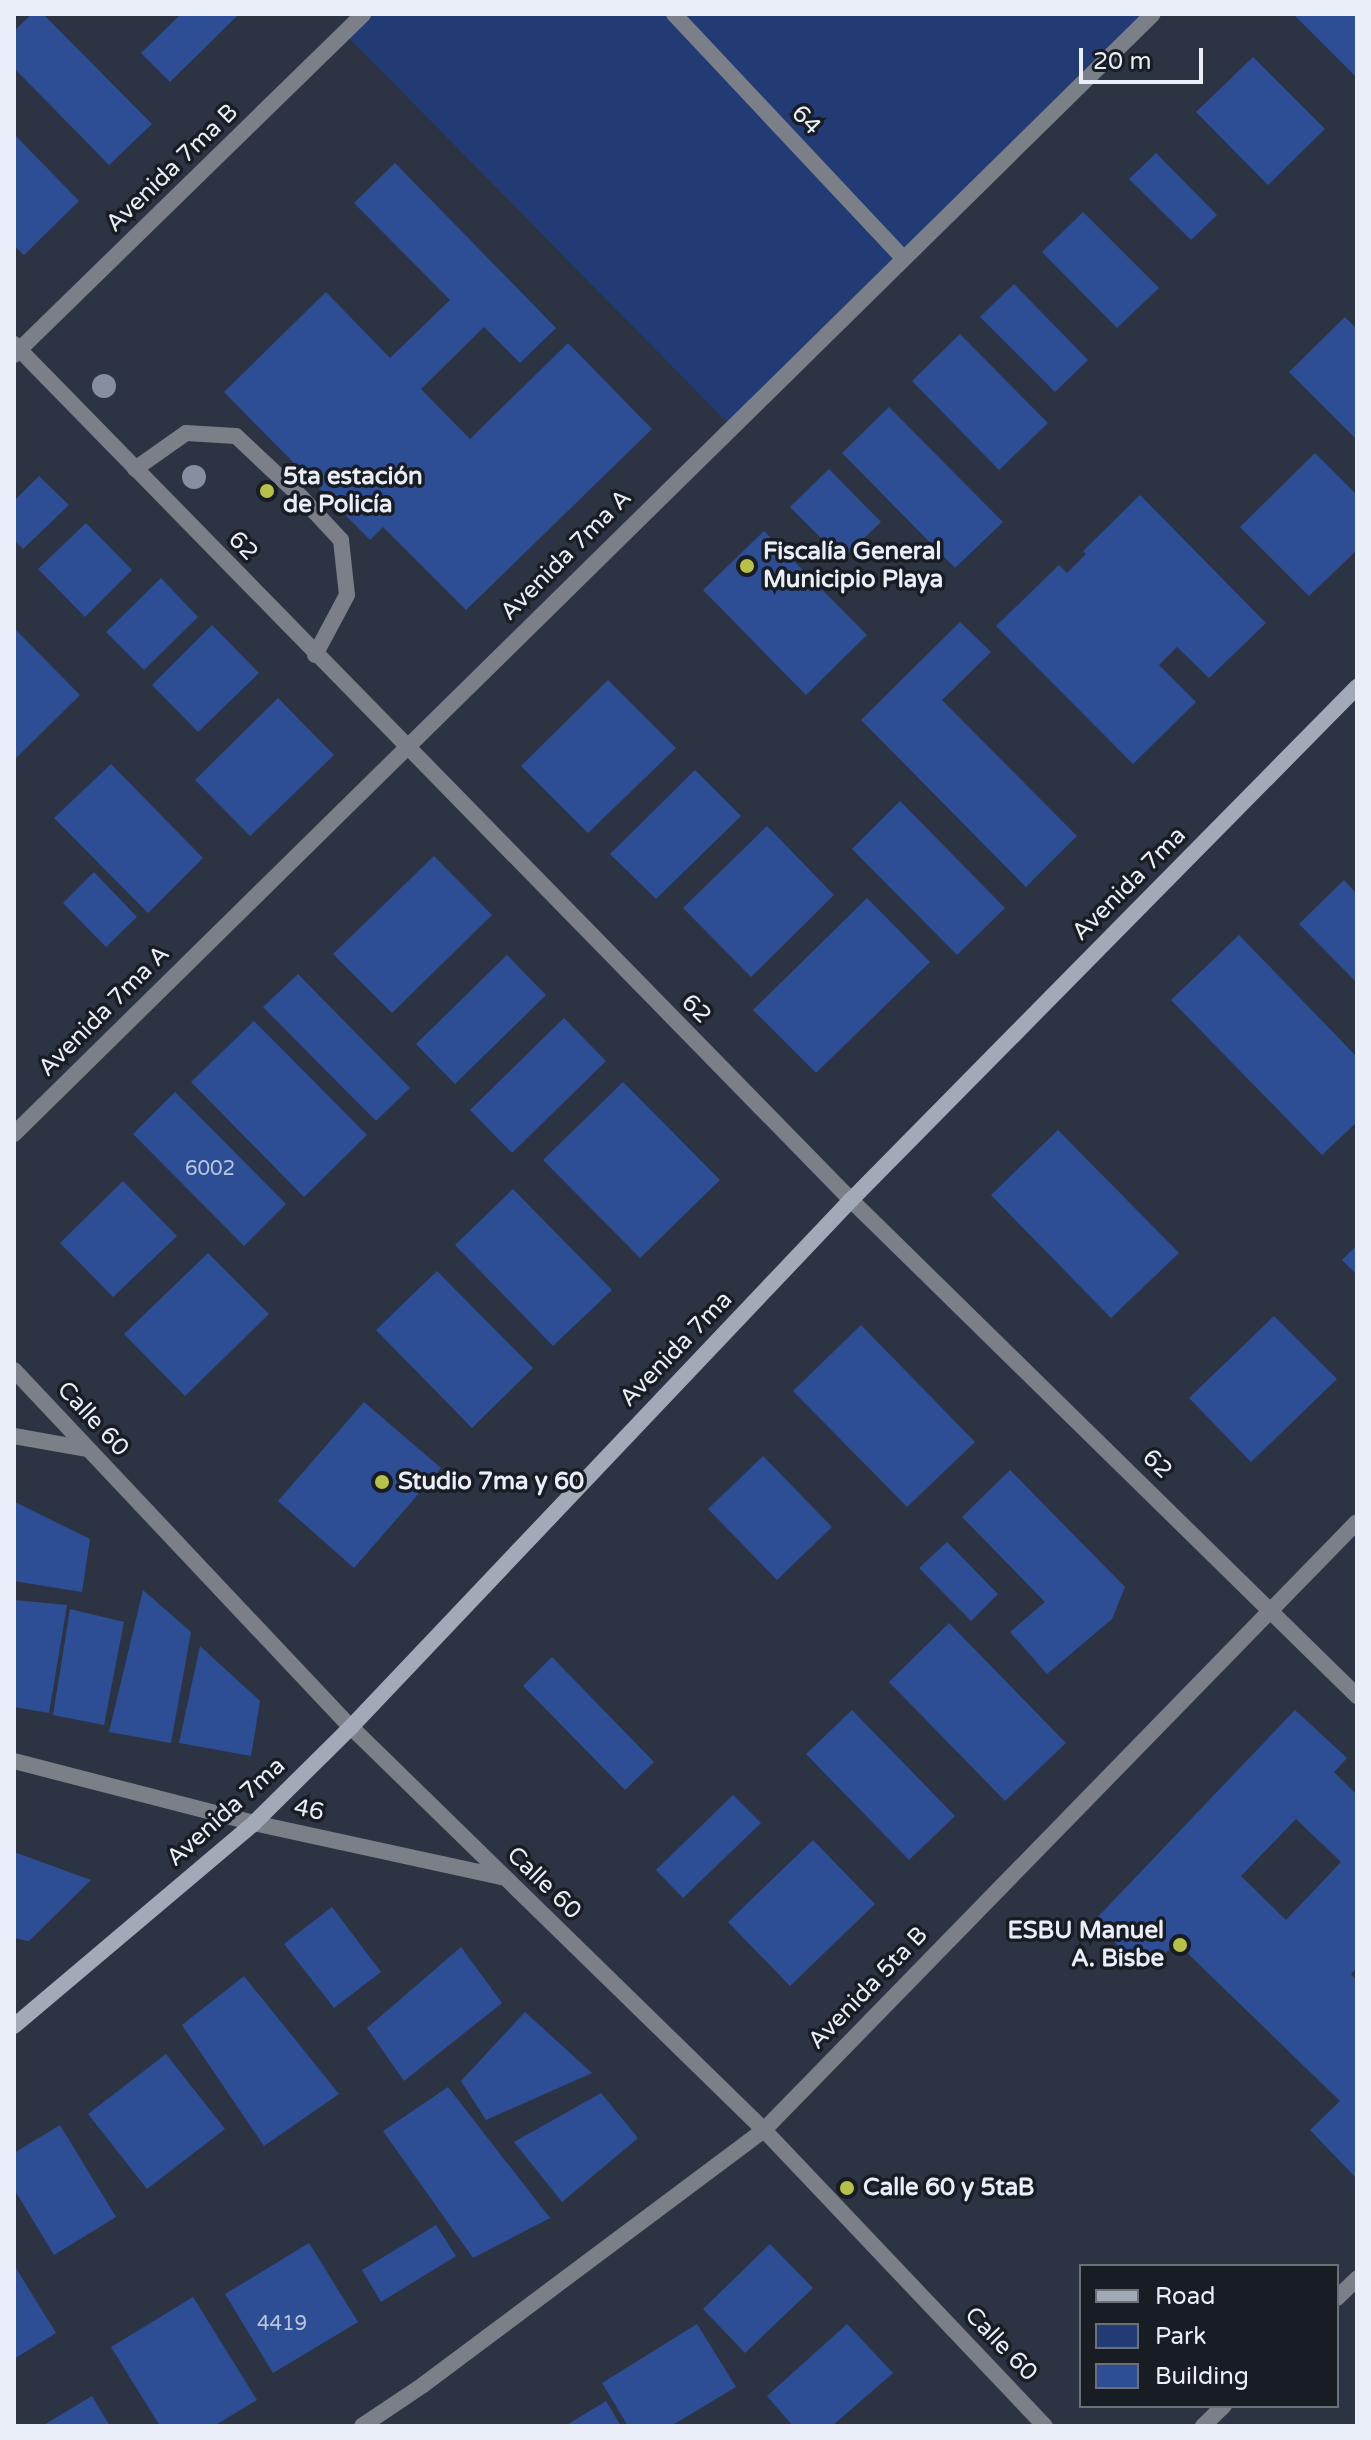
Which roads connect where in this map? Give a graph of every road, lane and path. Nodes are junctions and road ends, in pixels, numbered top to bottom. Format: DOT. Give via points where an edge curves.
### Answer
graph roads {
  1 [pos="363,14"];
  2 [pos="674,14"];
  3 [pos="1153,14"];
  4 [pos="903,258"];
  5 [pos="16,350"];
  6 [pos="135,469"];
  7 [pos="315,655"];
  8 [pos="1357,687"];
  9 [pos="405,747"];
  10 [pos="14,1134"];
  11 [pos="851,1200"];
  12 [pos="14,1370"];
  13 [pos="14,1436"];
  14 [pos="88,1449"];
  15 [pos="1357,1522"];
  16 [pos="1270,1608"];
  17 [pos="1357,1696"];
  18 [pos="351,1727"];
  19 [pos="14,1761"];
  20 [pos="254,1823"];
  21 [pos="502,1877"];
  22 [pos="14,2026"];
  23 [pos="764,2130"];
  24 [pos="1357,2279"];
  25 [pos="1339,2296"];
  26 [pos="1222,2408"];
  27 [pos="362,2426"];
  28 [pos="1045,2426"];
  29 [pos="1203,2426"];
  1 -- 5 [label="street, Avenida 7ma B"];
  2 -- 4 [label="street, 64"];
  3 -- 4 [label="street, Avenida 7ma A"];
  4 -- 9 [label="street, Avenida 7ma A"];
  5 -- 6 [label="street, 62"];
  6 -- 7 [label="street, 62"];
  6 -- 7 [label="street" via="186,433 236,436 301,497 341,540 347,595"];
  7 -- 9 [label="street, 62"];
  8 -- 11 [label="main road, Avenida 7ma"];
  9 -- 10 [label="street, Avenida 7ma A"];
  9 -- 11 [label="street, 62"];
  11 -- 16 [label="street, 62"];
  11 -- 18 [label="main road, Avenida 7ma"];
  12 -- 14 [label="street, Calle 60"];
  13 -- 14 [label="street"];
  14 -- 18 [label="street, Calle 60"];
  15 -- 16 [label="street, Avenida 5ta B"];
  16 -- 17 [label="street, 62"];
  16 -- 23 [label="street, Avenida 5ta B"];
  18 -- 20 [label="main road, Avenida 7ma"];
  18 -- 21 [label="street, Calle 60"];
  19 -- 20 [label="street, 46"];
  20 -- 21 [label="street, 46"];
  20 -- 22 [label="main road, Avenida 7ma"];
  21 -- 23 [label="street, Calle 60"];
  23 -- 27 [label="street, Avenida 5ta B"];
  23 -- 28 [label="street, Calle 60"];
  24 -- 25 [label="street"];
  26 -- 29 [label="street"];
}
